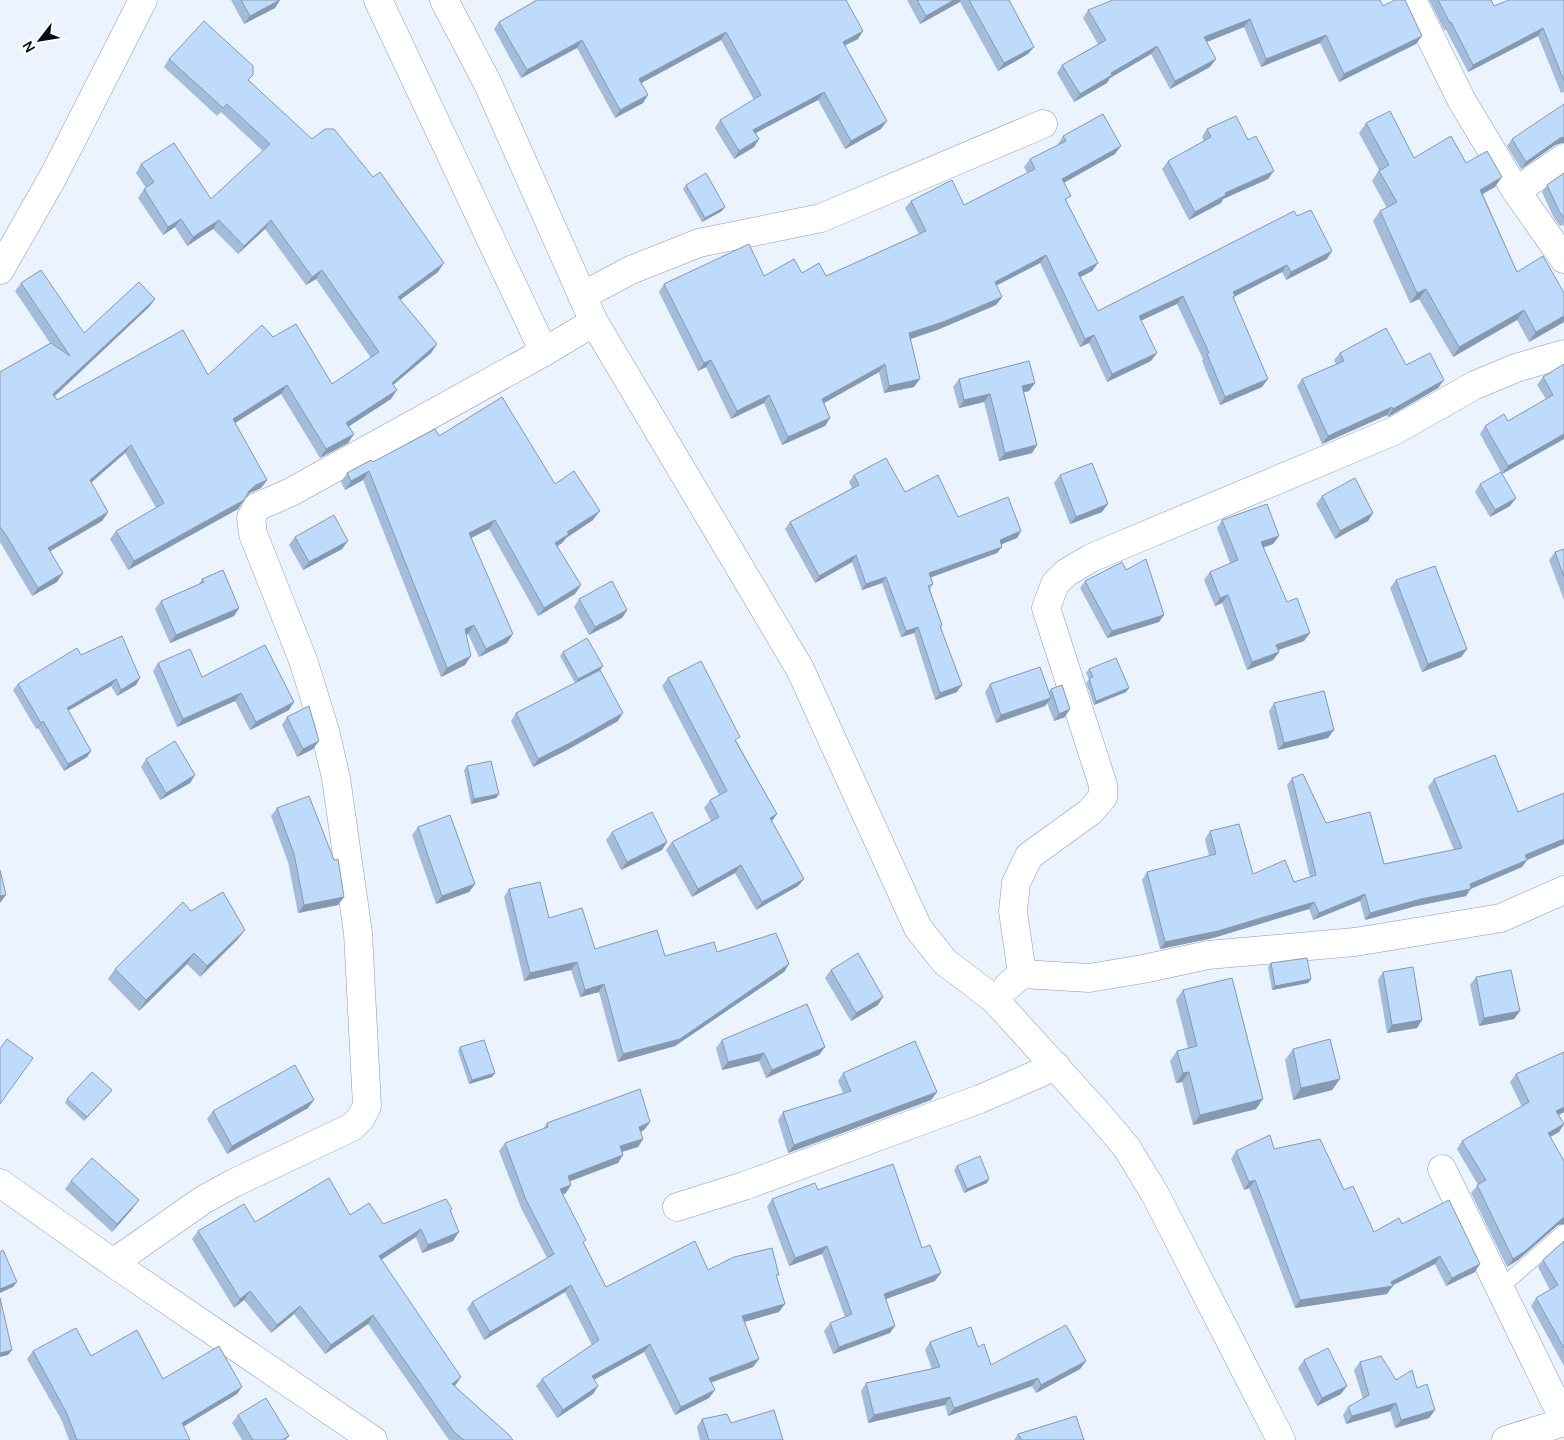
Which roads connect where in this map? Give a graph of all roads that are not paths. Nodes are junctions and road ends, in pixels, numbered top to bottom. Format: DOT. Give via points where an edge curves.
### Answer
graph roads {
  1 [pos="143,0"];
  2 [pos="378,0"];
  3 [pos="444,0"];
  4 [pos="1412,0"];
  5 [pos="1043,124"];
  6 [pos="1564,158"];
  7 [pos="1516,191"];
  8 [pos="1564,259"];
  9 [pos="0,270"];
  10 [pos="582,296"];
  11 [pos="594,322"];
  12 [pos="544,352"];
  13 [pos="1564,354"];
  14 [pos="1564,890"];
  15 [pos="1022,974"];
  16 [pos="994,999"];
  17 [pos="1056,1066"];
  18 [pos="1442,1169"];
  19 [pos="0,1183"];
  20 [pos="677,1207"];
  21 [pos="1564,1232"];
  22 [pos="113,1263"];
  23 [pos="1499,1289"];
  24 [pos="1564,1422"];
  25 [pos="372,1440"];
  26 [pos="1281,1440"];
  27 [pos="1506,1440"];
  1 -- 9 [label="street" via="53,177"];
  2 -- 12 [label="street"];
  3 -- 10 [label="street" via="488,84"];
  4 -- 7 [label="street" via="1462,102"];
  5 -- 10 [label="street" via="821,218 699,243 631,270"];
  6 -- 7 [label="street"];
  7 -- 8 [label="street"];
  10 -- 11 [label="street"];
  11 -- 12 [label="street"];
  11 -- 16 [label="street" via="800,669 918,928 945,962"];
  12 -- 22 [label="street" via="291,492 257,507 251,518 253,534 303,660 326,731 336,778 358,933 367,1106 352,1127 203,1200"];
  13 -- 15 [label="street" via="1516,368 1475,385 1394,431 1091,558 1055,584 1046,608 1103,785 1103,797 1090,812 1029,856 1016,883 1013,911"];
  14 -- 15 [label="street" via="1500,918 1355,942 1208,955 1089,978"];
  15 -- 16 [label="street"];
  16 -- 17 [label="street"];
  17 -- 20 [label="street" via="980,1099 744,1186"];
  17 -- 26 [label="street" via="1127,1148 1155,1194"];
  18 -- 23 [label="street"];
  19 -- 22 [label="street"];
  21 -- 23 [label="lane"];
  22 -- 25 [label="street"];
  23 -- 24 [label="street"];
  24 -- 27 [label="street"];
}
